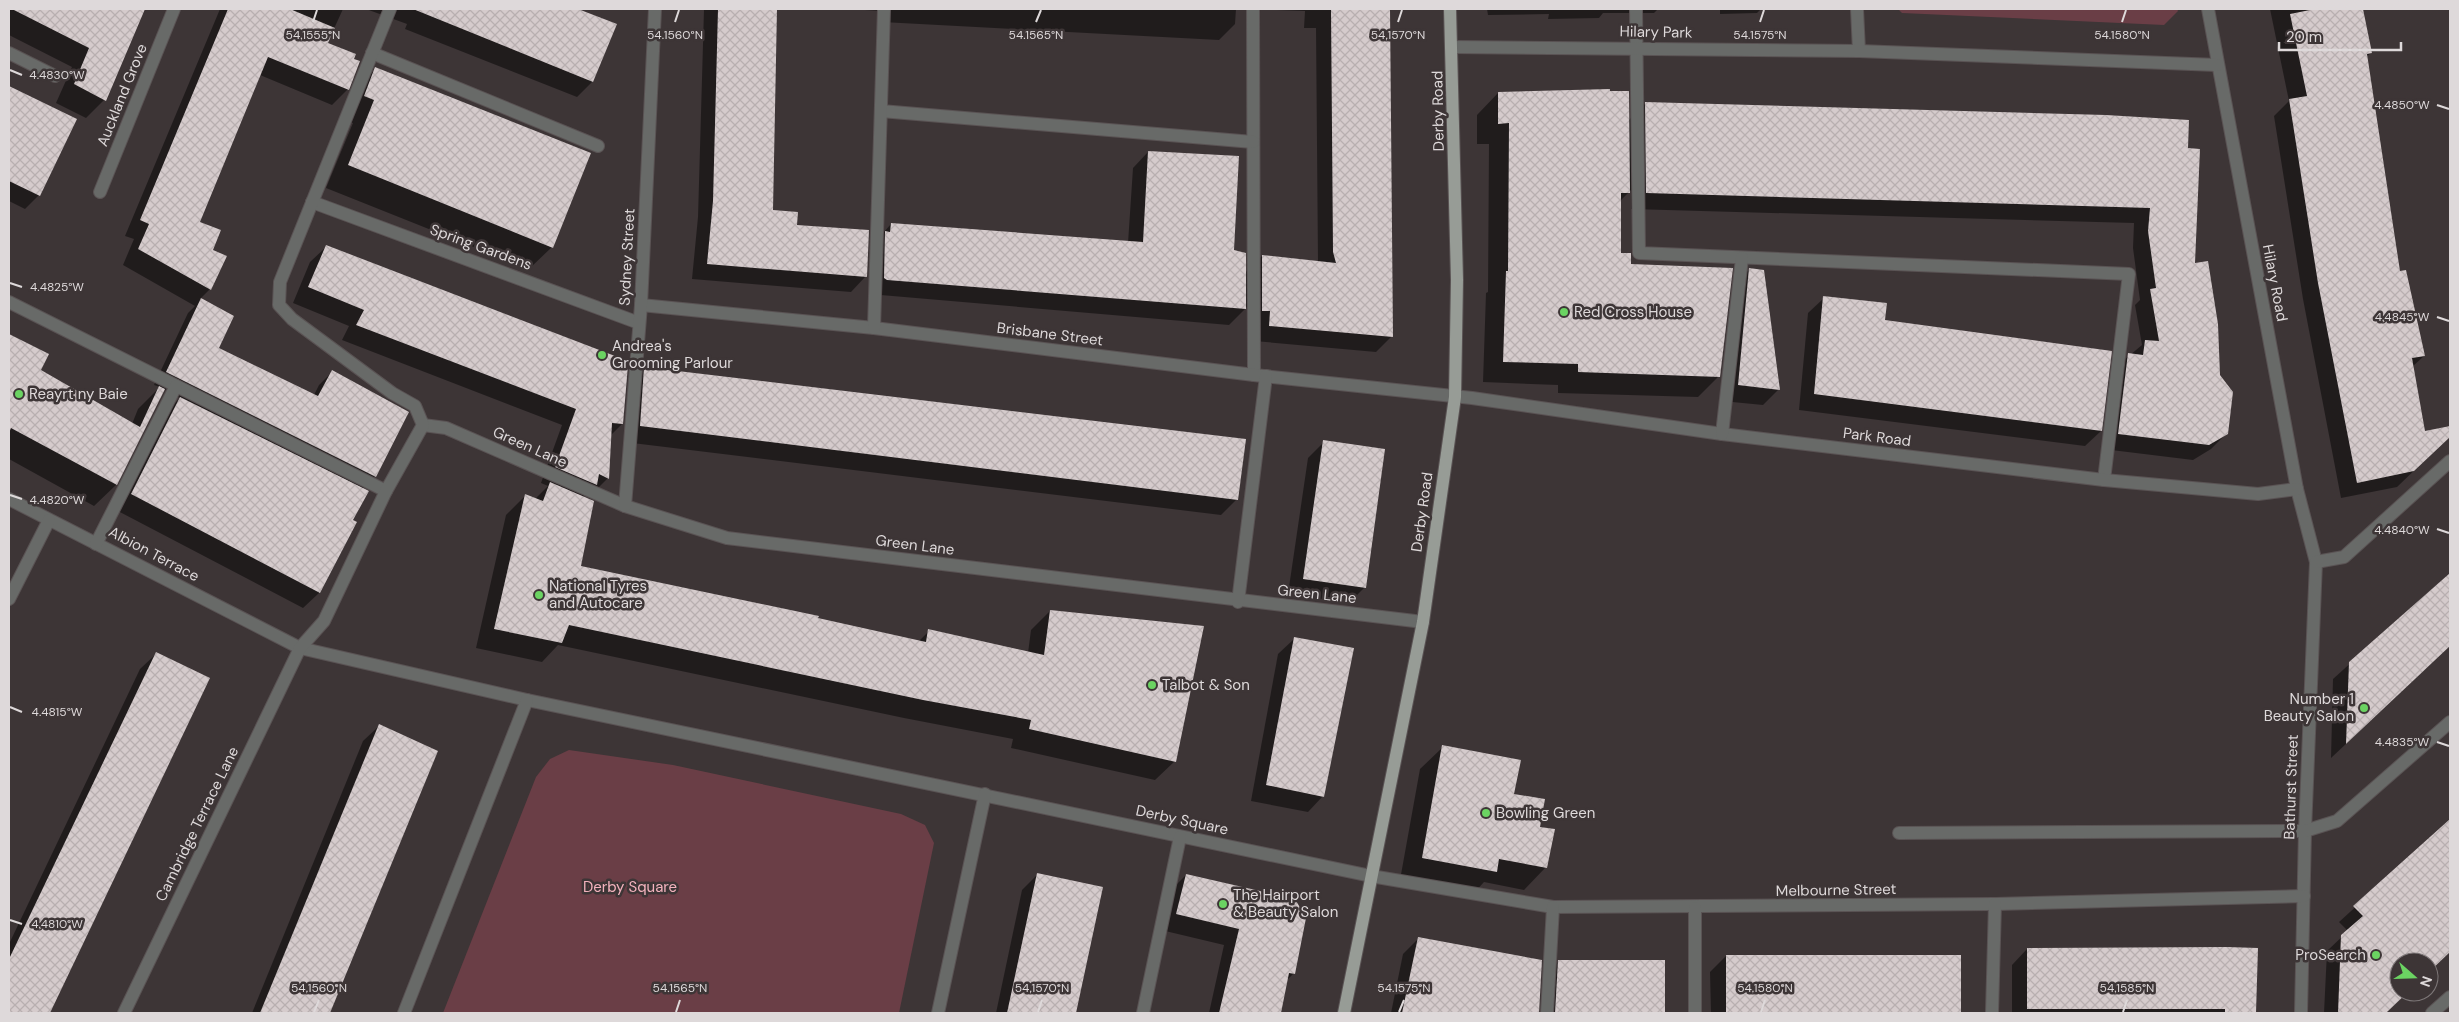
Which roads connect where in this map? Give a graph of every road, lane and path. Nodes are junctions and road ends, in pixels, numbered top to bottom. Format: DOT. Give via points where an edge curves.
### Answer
graph roads {
  1 [pos="174,9"];
  2 [pos="390,9"];
  3 [pos="655,9"];
  4 [pos="884,9"];
  5 [pos="1253,9"];
  6 [pos="1450,9"];
  7 [pos="1636,9"];
  8 [pos="1857,9"];
  9 [pos="2208,9"];
  10 [pos="1453,47"];
  11 [pos="1638,48"];
  12 [pos="1859,51"];
  13 [pos="9,52"];
  14 [pos="372,53"];
  15 [pos="2218,64"];
  16 [pos="54,76"];
  17 [pos="881,111"];
  18 [pos="1253,142"];
  19 [pos="598,146"];
  20 [pos="100,192"];
  21 [pos="312,202"];
  22 [pos="1742,258"];
  23 [pos="9,302"];
  24 [pos="641,305"];
  25 [pos="639,323"];
  26 [pos="874,328"];
  27 [pos="1260,376"];
  28 [pos="176,386"];
  29 [pos="1455,397"];
  30 [pos="423,425"];
  31 [pos="1722,434"];
  32 [pos="2450,461"];
  33 [pos="2104,480"];
  34 [pos="2297,489"];
  35 [pos="386,491"];
  36 [pos="9,500"];
  37 [pos="625,506"];
  38 [pos="49,520"];
  39 [pos="96,544"];
  40 [pos="2316,562"];
  41 [pos="9,599"];
  42 [pos="1238,602"];
  43 [pos="1423,622"];
  44 [pos="300,648"];
  45 [pos="527,700"];
  46 [pos="2450,722"];
  47 [pos="985,794"];
  48 [pos="2305,831"];
  49 [pos="1899,833"];
  50 [pos="1180,837"];
  51 [pos="1372,876"];
  52 [pos="2304,896"];
  53 [pos="1995,904"];
  54 [pos="1553,907"];
  55 [pos="1695,908"];
  56 [pos="2450,997"];
  57 [pos="124,1013"];
  58 [pos="404,1013"];
  59 [pos="938,1013"];
  60 [pos="1143,1013"];
  61 [pos="1344,1013"];
  62 [pos="1547,1013"];
  63 [pos="1695,1013"];
  64 [pos="1992,1013"];
  65 [pos="2300,1013"];
  66 [pos="2432,1013"];
  1 -- 20 [label="street, Auckland Grove"];
  2 -- 14 [label="street"];
  3 -- 24 [label="street, Sydney Street"];
  4 -- 17 [label="street"];
  5 -- 18 [label="street"];
  6 -- 10 [label="main road, Derby Road"];
  7 -- 11 [label="street"];
  8 -- 12 [label="street"];
  9 -- 15 [label="street, Hilary Road"];
  10 -- 11 [label="street, Hilary Park"];
  10 -- 29 [label="main road, Derby Road" via="1457,280"];
  11 -- 12 [label="street, Hilary Park"];
  11 -- 22 [label="street" via="1639,253"];
  12 -- 15 [label="street, Hilary Park"];
  13 -- 16 [label="street"];
  14 -- 19 [label="street"];
  14 -- 21 [label="street"];
  15 -- 34 [label="street, Hilary Road"];
  17 -- 18 [label="street"];
  17 -- 26 [label="street"];
  18 -- 27 [label="street"];
  21 -- 25 [label="street, Spring Gardens"];
  21 -- 30 [label="street" via="280,282 279,305 292,319 392,393 415,406"];
  22 -- 31 [label="street"];
  22 -- 33 [label="street" via="2129,274"];
  23 -- 28 [label="street"];
  24 -- 25 [label="street, Sydney Street"];
  24 -- 26 [label="street, Brisbane Street"];
  25 -- 37 [label="street, Sydney Street"];
  26 -- 27 [label="street, Brisbane Street"];
  27 -- 29 [label="street, Brisbane Street"];
  27 -- 42 [label="street"];
  28 -- 35 [label="street"];
  28 -- 39 [label="street, Albion Terrace"];
  29 -- 31 [label="street, Park Road"];
  29 -- 43 [label="main road, Derby Road"];
  30 -- 35 [label="street, Cambridge Terrace Lane"];
  30 -- 37 [label="street, Green Lane" via="446,428"];
  31 -- 33 [label="street, Park Road"];
  32 -- 40 [label="street" via="2344,556"];
  33 -- 34 [label="street, Park Road" via="2258,494"];
  34 -- 40 [label="street, Hilary Road"];
  35 -- 44 [label="street, Cambridge Terrace Lane" via="324,621"];
  36 -- 38 [label="street"];
  37 -- 42 [label="street, Green Lane" via="727,538"];
  38 -- 39 [label="street"];
  38 -- 41 [label="street"];
  39 -- 44 [label="street, Albion Terrace"];
  40 -- 48 [label="street, Bathurst Street"];
  42 -- 43 [label="street, Green Lane"];
  43 -- 51 [label="main road, Derby Road"];
  44 -- 45 [label="street, Derby Square"];
  44 -- 57 [label="street, Cambridge Terrace Lane"];
  45 -- 47 [label="street, Derby Square"];
  45 -- 58 [label="street"];
  46 -- 48 [label="street" via="2337,821"];
  47 -- 50 [label="street, Derby Square"];
  47 -- 59 [label="street"];
  48 -- 49 [label="street"];
  48 -- 52 [label="street, Bathurst Street"];
  50 -- 51 [label="street, Derby Square"];
  50 -- 60 [label="street"];
  51 -- 54 [label="street, Melbourne Street"];
  51 -- 61 [label="main road, Derby Road"];
  52 -- 53 [label="street, Melbourne Street"];
  52 -- 65 [label="street, Bathurst Street"];
  53 -- 55 [label="street, Melbourne Street"];
  53 -- 64 [label="street"];
  54 -- 55 [label="street, Melbourne Street"];
  54 -- 62 [label="street"];
  55 -- 63 [label="street"];
  56 -- 66 [label="street"];
}
